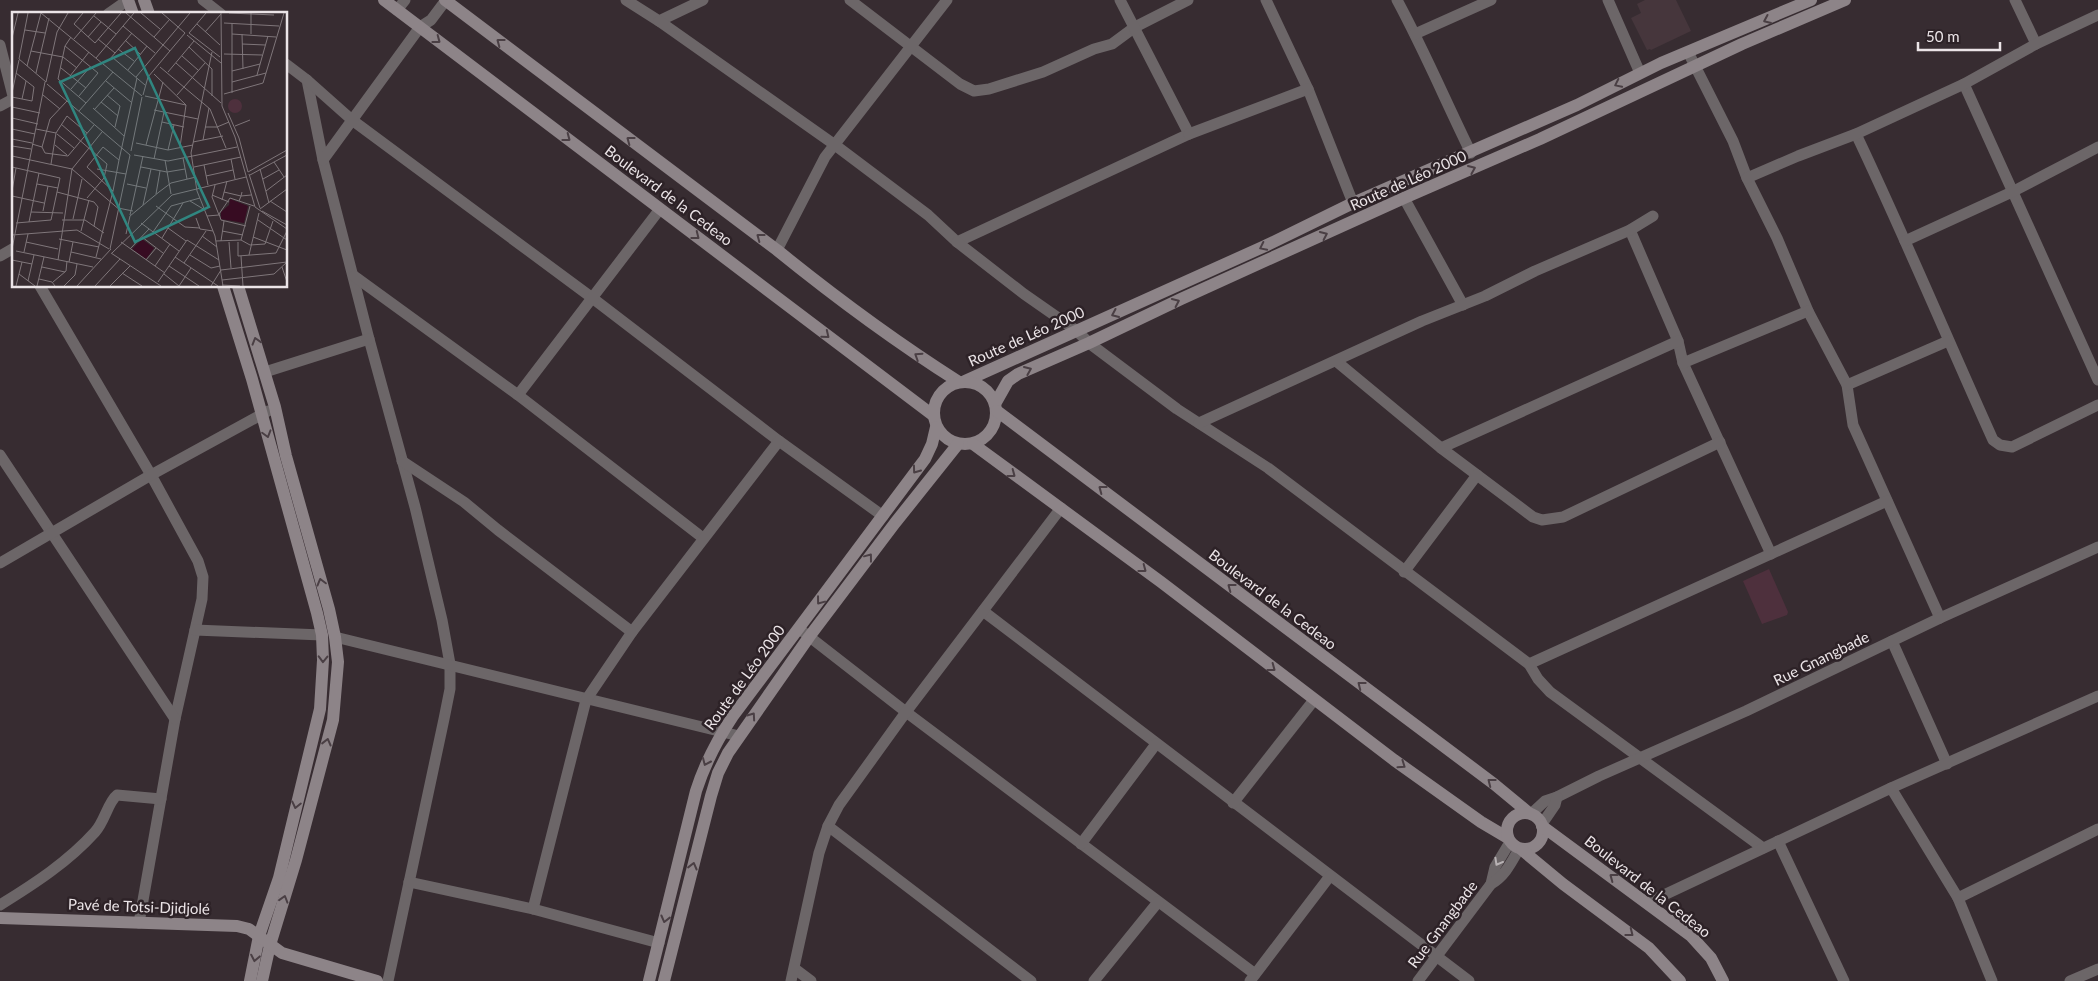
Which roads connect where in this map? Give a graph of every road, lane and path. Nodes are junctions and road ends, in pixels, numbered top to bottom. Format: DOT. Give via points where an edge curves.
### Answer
graph roads {
  1 [pos="128,0"];
  2 [pos="144,0"];
  3 [pos="203,0"];
  4 [pos="384,0"];
  5 [pos="445,0"];
  6 [pos="626,0"];
  7 [pos="703,0"];
  8 [pos="850,0"];
  9 [pos="947,0"];
  10 [pos="1120,0"];
  11 [pos="1188,0"];
  12 [pos="1266,0"];
  13 [pos="1398,0"];
  14 [pos="1491,0"];
  15 [pos="1608,0"];
  16 [pos="1811,0"];
  17 [pos="1845,0"];
  18 [pos="2016,0"];
  19 [pos="401,5"];
  20 [pos="111,12"];
  21 [pos="132,12"];
  22 [pos="148,12"];
  23 [pos="218,12"];
  24 [pos="2098,15"];
  25 [pos="659,20"];
  26 [pos="420,27"];
  27 [pos="1135,27"];
  28 [pos="1415,34"];
  29 [pos="2036,44"];
  30 [pos="0,46"];
  31 [pos="912,47"];
  32 [pos="1688,52"];
  33 [pos="288,66"];
  34 [pos="1695,68"];
  35 [pos="1640,73"];
  36 [pos="307,80"];
  37 [pos="12,83"];
  38 [pos="1964,84"];
  39 [pos="1308,89"];
  40 [pos="12,100"];
  41 [pos="0,106"];
  42 [pos="352,120"];
  43 [pos="1189,134"];
  44 [pos="1856,134"];
  45 [pos="835,145"];
  46 [pos="2098,147"];
  47 [pos="1471,153"];
  48 [pos="323,160"];
  49 [pos="1747,178"];
  50 [pos="2012,192"];
  51 [pos="1404,198"];
  52 [pos="1353,203"];
  53 [pos="660,208"];
  54 [pos="1653,216"];
  55 [pos="1630,230"];
  56 [pos="1905,241"];
  57 [pos="957,242"];
  58 [pos="12,249"];
  59 [pos="777,250"];
  60 [pos="0,256"];
  61 [pos="354,276"];
  62 [pos="41,288"];
  63 [pos="225,288"];
  64 [pos="239,288"];
  65 [pos="591,296"];
  66 [pos="1463,305"];
  67 [pos="1808,311"];
  68 [pos="1078,331"];
  69 [pos="369,338"];
  70 [pos="1678,341"];
  71 [pos="1948,341"];
  72 [pos="1089,344"];
  73 [pos="1336,361"];
  74 [pos="1683,363"];
  75 [pos="265,372"];
  76 [pos="2098,380"];
  77 [pos="962,382"];
  78 [pos="1847,385"];
  79 [pos="518,395"];
  80 [pos="2098,405"];
  81 [pos="276,407"];
  82 [pos="996,407"];
  83 [pos="262,415"];
  84 [pos="935,421"];
  85 [pos="1200,423"];
  86 [pos="779,441"];
  87 [pos="1720,442"];
  88 [pos="958,444"];
  89 [pos="973,444"];
  90 [pos="1441,448"];
  91 [pos="0,455"];
  92 [pos="402,461"];
  93 [pos="150,476"];
  94 [pos="1477,476"];
  95 [pos="1887,501"];
  96 [pos="1061,508"];
  97 [pos="883,516"];
  98 [pos="53,532"];
  99 [pos="704,538"];
  100 [pos="2098,547"];
  101 [pos="1771,554"];
  102 [pos="0,563"];
  103 [pos="1404,572"];
  104 [pos="982,611"];
  105 [pos="1940,618"];
  106 [pos="195,630"];
  107 [pos="632,632"];
  108 [pos="804,633"];
  109 [pos="322,635"];
  110 [pos="335,638"];
  111 [pos="1892,641"];
  112 [pos="450,664"];
  113 [pos="1529,664"];
  114 [pos="2098,696"];
  115 [pos="586,700"];
  116 [pos="1314,700"];
  117 [pos="906,712"];
  118 [pos="175,719"];
  119 [pos="722,732"];
  120 [pos="739,736"];
  121 [pos="1156,744"];
  122 [pos="1643,758"];
  123 [pos="1946,764"];
  124 [pos="1891,788"];
  125 [pos="1557,797"];
  126 [pos="161,800"];
  127 [pos="1234,803"];
  128 [pos="1530,814"];
  129 [pos="1542,825"];
  130 [pos="828,826"];
  131 [pos="2098,829"];
  132 [pos="1778,841"];
  133 [pos="1081,844"];
  134 [pos="1515,845"];
  135 [pos="1764,848"];
  136 [pos="1330,876"];
  137 [pos="410,882"];
  138 [pos="1958,898"];
  139 [pos="1158,902"];
  140 [pos="1647,903"];
  141 [pos="0,905"];
  142 [pos="532,909"];
  143 [pos="0,918"];
  144 [pos="139,923"];
  145 [pos="260,936"];
  146 [pos="658,943"];
  147 [pos="270,945"];
  148 [pos="1436,957"];
  149 [pos="794,969"];
  150 [pos="2098,969"];
  151 [pos="1252,977"];
  152 [pos="250,981"];
  153 [pos="262,981"];
  154 [pos="377,981"];
  155 [pos="388,981"];
  156 [pos="649,981"];
  157 [pos="664,981"];
  158 [pos="791,981"];
  159 [pos="811,981"];
  160 [pos="1031,981"];
  161 [pos="1094,981"];
  162 [pos="1418,981"];
  163 [pos="1469,981"];
  164 [pos="1680,981"];
  165 [pos="1723,981"];
  166 [pos="1844,981"];
  167 [pos="1992,981"];
  168 [pos="2070,981"];
  1 -- 20 [label="street"];
  1 -- 21 [label="main road"];
  2 -- 22 [label="main road"];
  3 -- 23 [label="street"];
  4 -- 19 [label="main road, Boulevard de la Cedeao"];
  5 -- 26 [label="street" via="431,20"];
  59 -- 5 [label="main road, Boulevard de la Cedeao, one-way"];
  6 -- 25 [label="street"];
  7 -- 25 [label="street"];
  8 -- 31 [label="street"];
  9 -- 31 [label="street"];
  10 -- 27 [label="street"];
  11 -- 27 [label="street"];
  12 -- 39 [label="street"];
  13 -- 28 [label="street"];
  14 -- 28 [label="street"];
  15 -- 35 [label="street"];
  16 -- 32 [label="main road, Route de Léo 2000, one-way"];
  17 -- 34 [label="main road, Route de Léo 2000"];
  18 -- 29 [label="street"];
  19 -- 26 [label="main road, Boulevard de la Cedeao"];
  24 -- 29 [label="street"];
  25 -- 45 [label="street"];
  26 -- 42 [label="street"];
  26 -- 53 [label="main road, Boulevard de la Cedeao, one-way"];
  27 -- 31 [label="street" via="1112,44 1043,72 989,89 974,90 960,84"];
  27 -- 43 [label="street"];
  28 -- 47 [label="street"];
  29 -- 38 [label="street"];
  30 -- 37 [label="street"];
  31 -- 45 [label="street"];
  32 -- 34 [label="street"];
  32 -- 35 [label="main road, Route de Léo 2000"];
  33 -- 36 [label="street"];
  34 -- 49 [label="street" via="1734,142"];
  51 -- 34 [label="main road, Route de Léo 2000, one-way" via="1540,140"];
  35 -- 47 [label="main road, Route de Léo 2000, one-way"];
  36 -- 42 [label="street"];
  36 -- 48 [label="street"];
  38 -- 44 [label="street"];
  38 -- 50 [label="street"];
  39 -- 43 [label="street"];
  39 -- 52 [label="street"];
  40 -- 41 [label="street"];
  42 -- 48 [label="street"];
  42 -- 65 [label="street"];
  43 -- 57 [label="street"];
  44 -- 49 [label="street"];
  44 -- 56 [label="street"];
  45 -- 57 [label="street" via="928,215"];
  45 -- 59 [label="street" via="817,172"];
  46 -- 50 [label="street"];
  47 -- 52 [label="main road, Route de Léo 2000"];
  48 -- 61 [label="street"];
  49 -- 67 [label="street"];
  50 -- 56 [label="street"];
  50 -- 76 [label="street"];
  51 -- 66 [label="street"];
  72 -- 51 [label="main road, Route de Léo 2000, one-way" via="1180,299"];
  52 -- 68 [label="main road, Route de Léo 2000, one-way"];
  53 -- 65 [label="street"];
  53 -- 84 [label="main road, Boulevard de la Cedeao, one-way"];
  54 -- 55 [label="street"];
  55 -- 66 [label="street"];
  55 -- 70 [label="street"];
  56 -- 71 [label="street"];
  57 -- 68 [label="street"];
  58 -- 60 [label="street"];
  77 -- 59 [label="main road, Boulevard de la Cedeao, one-way" via="895,340"];
  61 -- 69 [label="street"];
  61 -- 79 [label="street"];
  62 -- 93 [label="street"];
  63 -- 83 [label="main road"];
  75 -- 64 [label="main road, one-way"];
  65 -- 79 [label="street"];
  65 -- 86 [label="street"];
  66 -- 73 [label="street"];
  67 -- 74 [label="street"];
  67 -- 78 [label="street"];
  68 -- 72 [label="street"];
  68 -- 77 [label="main road, Route de Léo 2000"];
  69 -- 75 [label="street"];
  69 -- 92 [label="street"];
  70 -- 74 [label="street"];
  70 -- 90 [label="street"];
  71 -- 78 [label="street"];
  71 -- 80 [label="street" via="1993,440 2000,446 2012,447"];
  82 -- 72 [label="main road, Route de Léo 2000, one-way" via="1008,381 1018,374"];
  72 -- 85 [label="street"];
  73 -- 85 [label="street"];
  73 -- 90 [label="street"];
  74 -- 87 [label="street"];
  75 -- 81 [label="main road"];
  77 -- 82 [label="main road" via="984,387"];
  77 -- 84 [label="main road" via="950,385 937,398"];
  78 -- 95 [label="street" via="1853,425"];
  79 -- 99 [label="street"];
  81 -- 83 [label="street"];
  110 -- 81 [label="main road, one-way"];
  82 -- 89 [label="main road" via="996,422 991,432"];
  128 -- 82 [label="main road, Boulevard de la Cedeao, one-way"];
  83 -- 93 [label="street"];
  83 -- 109 [label="main road, one-way"];
  84 -- 88 [label="main road" via="942,435"];
  84 -- 97 [label="main road, Route de Léo 2000, one-way" via="932,444 925,458"];
  85 -- 103 [label="street" via="1268,468"];
  86 -- 97 [label="street"];
  86 -- 99 [label="street"];
  87 -- 94 [label="street" via="1557,519 1533,517"];
  87 -- 101 [label="street"];
  88 -- 89 [label="main road"];
  108 -- 88 [label="main road, Route de Léo 2000, one-way"];
  89 -- 96 [label="main road, one-way"];
  90 -- 94 [label="street"];
  91 -- 98 [label="street"];
  92 -- 107 [label="street" via="464,502"];
  92 -- 112 [label="street" via="438,601"];
  93 -- 98 [label="street"];
  93 -- 106 [label="street" via="198,561 203,577"];
  94 -- 103 [label="street"];
  95 -- 101 [label="street"];
  95 -- 105 [label="street"];
  96 -- 104 [label="street"];
  96 -- 116 [label="main road, one-way"];
  97 -- 108 [label="main road, Route de Léo 2000, one-way"];
  98 -- 102 [label="street"];
  98 -- 118 [label="street"];
  99 -- 107 [label="street"];
  100 -- 105 [label="street, Rue Gnangbade"];
  101 -- 113 [label="street"];
  103 -- 113 [label="street"];
  104 -- 117 [label="street"];
  104 -- 121 [label="street"];
  105 -- 111 [label="street, Rue Gnangbade"];
  106 -- 109 [label="street"];
  106 -- 118 [label="street"];
  107 -- 115 [label="street"];
  108 -- 117 [label="street"];
  108 -- 119 [label="main road, Route de Léo 2000"];
  120 -- 108 [label="main road, Route de Léo 2000, one-way"];
  109 -- 145 [label="main road, one-way" via="324,660 320,709 279,878"];
  110 -- 112 [label="street"];
  147 -- 110 [label="main road, one-way" via="333,720 338,662"];
  111 -- 122 [label="street, Rue Gnangbade"];
  111 -- 123 [label="street"];
  112 -- 115 [label="street"];
  112 -- 137 [label="street" via="450,689"];
  113 -- 122 [label="street" via="1550,692"];
  114 -- 123 [label="street"];
  115 -- 119 [label="street"];
  115 -- 142 [label="street"];
  116 -- 127 [label="street"];
  116 -- 134 [label="main road, one-way"];
  117 -- 130 [label="street" via="839,805"];
  117 -- 133 [label="street"];
  118 -- 126 [label="street"];
  119 -- 120 [label="street"];
  119 -- 146 [label="main road, Route de Léo 2000, one-way" via="696,791"];
  157 -- 120 [label="main road, Route de Léo 2000, one-way" via="718,773"];
  121 -- 127 [label="street"];
  121 -- 133 [label="street"];
  122 -- 125 [label="street, Rue Gnangbade"];
  122 -- 135 [label="street"];
  123 -- 124 [label="street"];
  124 -- 132 [label="street"];
  124 -- 138 [label="street"];
  125 -- 128 [label="street, Rue Gnangbade"];
  125 -- 129 [label="street" via="1554,808"];
  126 -- 141 [label="street" via="117,795 97,830 69,858"];
  126 -- 144 [label="street"];
  127 -- 136 [label="street"];
  128 -- 129 [label="main road"];
  128 -- 134 [label="main road" via="1522,813 1507,825"];
  129 -- 134 [label="main road" via="1539,844 1528,850"];
  140 -- 129 [label="main road, Boulevard de la Cedeao, one-way"];
  130 -- 149 [label="street" via="819,853"];
  130 -- 160 [label="street"];
  131 -- 138 [label="street"];
  132 -- 135 [label="street"];
  132 -- 166 [label="street"];
  133 -- 139 [label="street"];
  134 -- 148 [label="street, Rue Gnangbade" via="1495,867 1491,884"];
  134 -- 164 [label="main road, one-way" via="1649,948"];
  135 -- 140 [label="street"];
  136 -- 148 [label="street"];
  136 -- 151 [label="street"];
  137 -- 142 [label="street"];
  137 -- 155 [label="street"];
  138 -- 167 [label="street"];
  139 -- 151 [label="street"];
  139 -- 161 [label="street"];
  140 -- 165 [label="main road, Boulevard de la Cedeao" via="1691,936 1711,958"];
  142 -- 146 [label="street"];
  143 -- 144 [label="main road, Pavé de Totsi-Djidjolé"];
  144 -- 145 [label="main road, Pavé de Totsi-Djidjolé" via="237,926"];
  145 -- 147 [label="main road, Pavé de Totsi-Djidjolé"];
  145 -- 152 [label="main road, one-way"];
  146 -- 156 [label="main road, Route de Léo 2000"];
  147 -- 153 [label="main road"];
  147 -- 154 [label="main road, Pavé de Totsi-Djidjolé" via="294,957"];
  148 -- 162 [label="street, Rue Gnangbade"];
  148 -- 163 [label="street"];
  149 -- 158 [label="street"];
  149 -- 159 [label="street"];
  150 -- 168 [label="street"];
}
